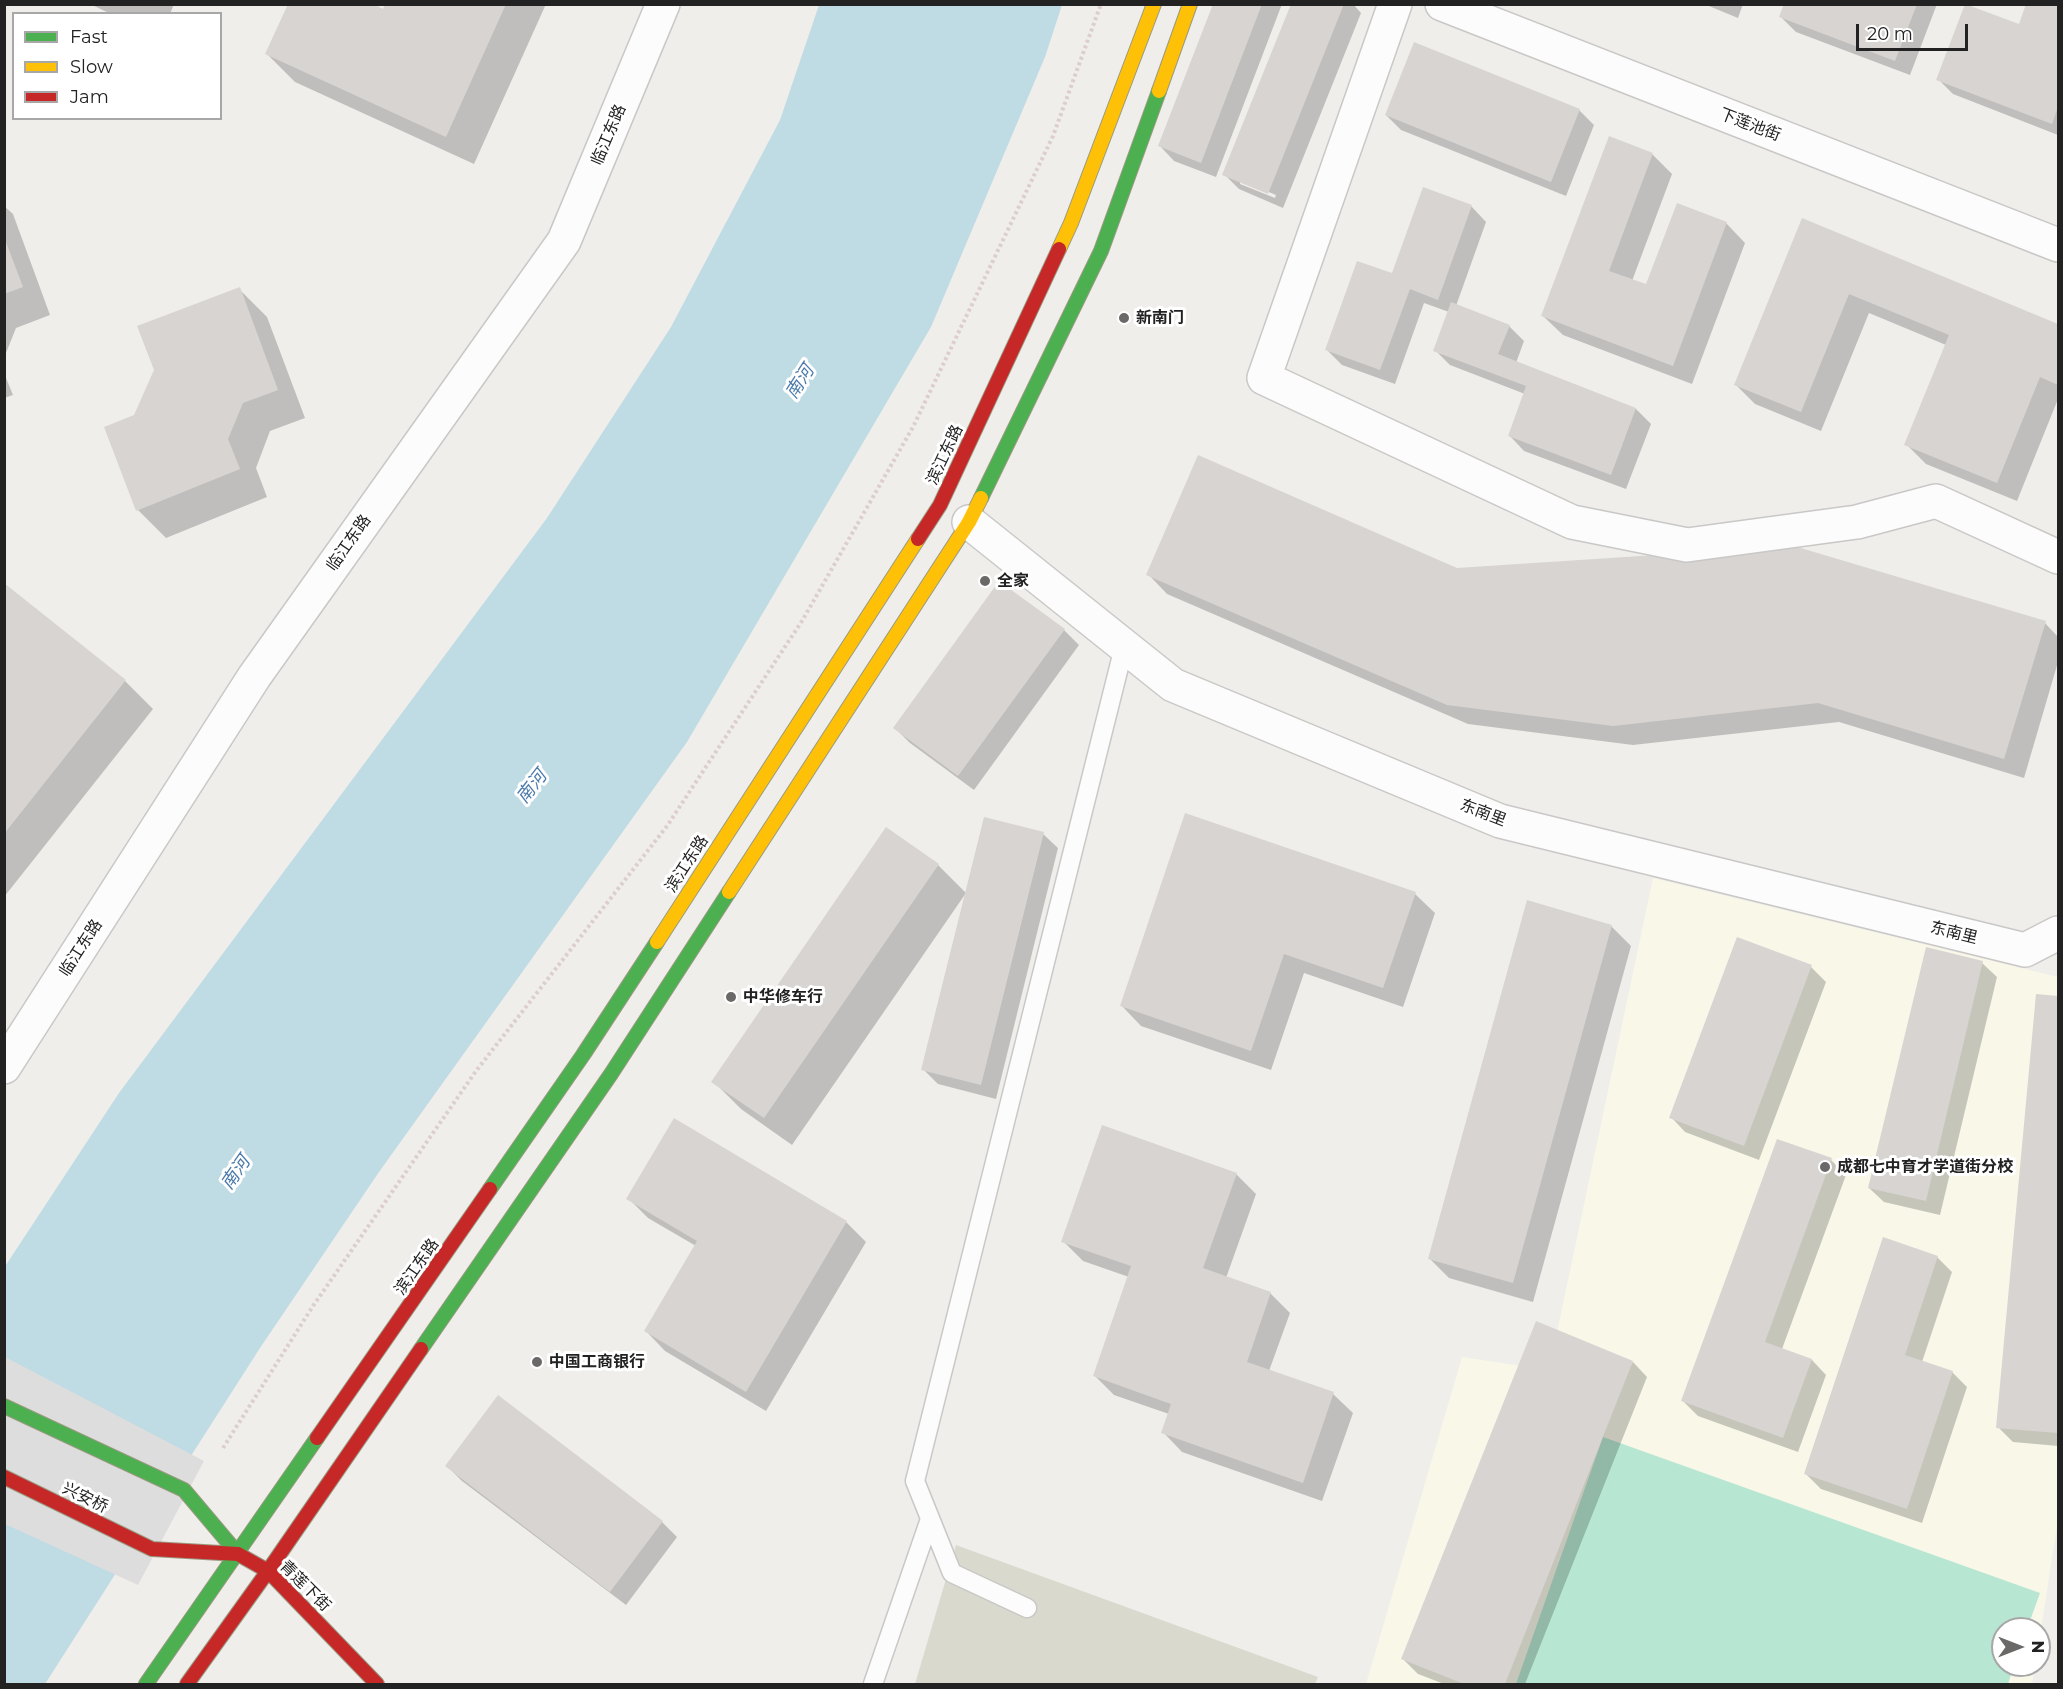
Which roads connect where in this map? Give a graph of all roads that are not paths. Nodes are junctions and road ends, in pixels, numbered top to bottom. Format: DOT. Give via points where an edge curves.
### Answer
graph roads {
  1 [pos="663,4"];
  2 [pos="1154,4"];
  3 [pos="1190,4"];
  4 [pos="1395,4"];
  5 [pos="1442,4"];
  6 [pos="2058,245"];
  7 [pos="969,522"];
  8 [pos="2058,557"];
  9 [pos="1124,647"];
  10 [pos="2058,933"];
  11 [pos="4,1067"];
  12 [pos="4,1406"];
  13 [pos="4,1477"];
  14 [pos="930,1519"];
  15 [pos="152,1549"];
  16 [pos="238,1554"];
  17 [pos="268,1571"];
  18 [pos="1027,1608"];
  19 [pos="146,1684"];
  20 [pos="187,1684"];
  21 [pos="377,1684"];
  22 [pos="873,1684"];
  1 -- 11 [label="street, 临江东路" via="564,241 254,677"];
  2 -- 16 [label="main road, 滨江东路" via="1071,223 940,505 583,1055"];
  3 -- 7 [label="main road" via="1101,251"];
  4 -- 8 [label="street" via="1264,378 1572,522 1688,545 1857,522 1936,501"];
  5 -- 6 [label="street, 下莲池街"];
  7 -- 9 [label="street, 东南里"];
  7 -- 17 [label="main road" via="611,1074"];
  9 -- 10 [label="street, 东南里" via="1173,686 1500,821 2025,950"];
  9 -- 14 [label="lane" via="915,1481"];
  12 -- 16 [label="main road" via="184,1490"];
  13 -- 15 [label="main road, 兴安桥"];
  14 -- 18 [label="lane" via="952,1573"];
  14 -- 22 [label="lane"];
  15 -- 16 [label="main road, 青莲下街"];
  16 -- 17 [label="main road, 青莲下街"];
  16 -- 19 [label="main road, 滨江东路"];
  17 -- 20 [label="main road"];
  17 -- 21 [label="main road, 青莲下街"];
}
